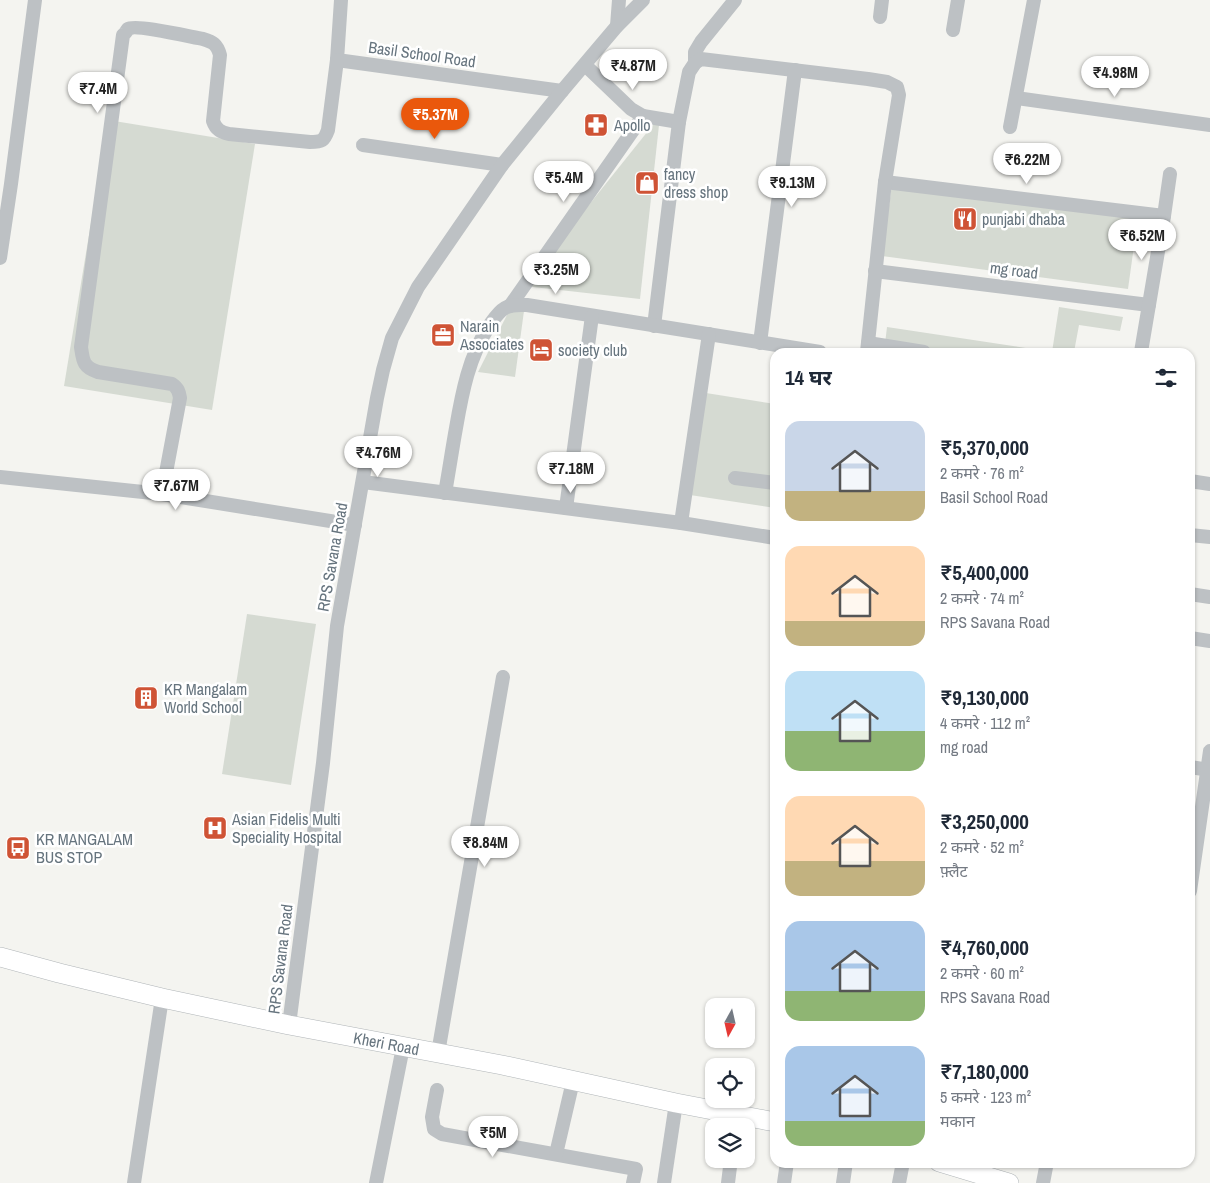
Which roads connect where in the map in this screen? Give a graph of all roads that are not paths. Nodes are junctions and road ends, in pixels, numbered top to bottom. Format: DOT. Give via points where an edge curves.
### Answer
graph roads {
  1 [pos="35,0"];
  2 [pos="341,0"];
  3 [pos="619,0"];
  4 [pos="643,0"];
  5 [pos="735,0"];
  6 [pos="882,0"];
  7 [pos="958,0"];
  8 [pos="1034,0"];
  9 [pos="880,17"];
  10 [pos="617,26"];
  11 [pos="953,30"];
  12 [pos="337,60"];
  13 [pos="694,63"];
  14 [pos="585,65"];
  15 [pos="795,70"];
  16 [pos="562,90"];
  17 [pos="1016,98"];
  18 [pos="643,116"];
  19 [pos="679,122"];
  20 [pos="1210,125"];
  21 [pos="1010,127"];
  22 [pos="364,145"];
  23 [pos="502,165"];
  24 [pos="1170,174"];
  25 [pos="885,182"];
  26 [pos="1164,216"];
  27 [pos="0,258"];
  28 [pos="875,271"];
  29 [pos="1149,305"];
  30 [pos="510,306"];
  31 [pos="592,316"];
  32 [pos="654,326"];
  33 [pos="709,334"];
  34 [pos="760,343"];
  35 [pos="793,348"];
  36 [pos="868,348"];
  37 [pos="1142,348"];
  38 [pos="0,477"];
  39 [pos="735,478"];
  40 [pos="363,482"];
  41 [pos="1195,482"];
  42 [pos="770,483"];
  43 [pos="1210,484"];
  44 [pos="445,493"];
  45 [pos="162,494"];
  46 [pos="566,508"];
  47 [pos="680,523"];
  48 [pos="355,525"];
  49 [pos="1195,535"];
  50 [pos="770,537"];
  51 [pos="1210,537"];
  52 [pos="1195,595"];
  53 [pos="1210,597"];
  54 [pos="1195,639"];
  55 [pos="1210,641"];
  56 [pos="503,677"];
  57 [pos="1210,751"];
  58 [pos="1195,768"];
  59 [pos="1209,770"];
  60 [pos="1195,859"];
  61 [pos="0,957"];
  62 [pos="162,998"];
  63 [pos="289,1025"];
  64 [pos="403,1047"];
  65 [pos="438,1053"];
  66 [pos="573,1081"];
  67 [pos="438,1090"];
  68 [pos="676,1103"];
  69 [pos="729,1118"];
  70 [pos="755,1121"];
  71 [pos="770,1122"];
  72 [pos="556,1154"];
  73 [pos="730,1168"];
  74 [pos="786,1168"];
  75 [pos="845,1168"];
  76 [pos="902,1168"];
  77 [pos="1046,1168"];
  78 [pos="985,1169"];
  79 [pos="134,1183"];
  80 [pos="376,1183"];
  81 [pos="633,1183"];
  82 [pos="664,1183"];
  83 [pos="728,1183"];
  84 [pos="784,1183"];
  85 [pos="843,1183"];
  86 [pos="899,1183"];
  87 [pos="1009,1183"];
  88 [pos="1043,1183"];
  1 -- 27 [label="street"];
  2 -- 12 [label="street"];
  3 -- 10 [label="street"];
  4 -- 10 [label="street, RPS Savana Road"];
  5 -- 13 [label="street" via="701,42 695,52"];
  6 -- 9 [label="street"];
  7 -- 11 [label="street"];
  8 -- 17 [label="street"];
  10 -- 14 [label="street, RPS Savana Road"];
  12 -- 16 [label="street, Basil School Road"];
  12 -- 45 [label="street" via="328,130 320,142 229,134 217,129 213,121 220,55 218,47 203,38 145,28 134,27 123,35 81,347 83,359 90,370 172,384 180,392"];
  13 -- 15 [label="street" via="701,59"];
  13 -- 19 [label="street" via="689,72"];
  14 -- 16 [label="street, RPS Savana Road"];
  14 -- 18 [label="street" via="631,109"];
  15 -- 25 [label="street" via="887,82 897,87 899,95"];
  15 -- 34 [label="street"];
  16 -- 23 [label="street, RPS Savana Road"];
  17 -- 20 [label="street"];
  17 -- 21 [label="street"];
  18 -- 19 [label="street"];
  18 -- 30 [label="street"];
  19 -- 32 [label="street"];
  22 -- 23 [label="street"];
  23 -- 40 [label="street, RPS Savana Road" via="418,287 392,338 379,389"];
  24 -- 26 [label="street"];
  25 -- 26 [label="street"];
  25 -- 28 [label="street"];
  26 -- 29 [label="street"];
  28 -- 29 [label="street, mg road"];
  28 -- 36 [label="street"];
  29 -- 37 [label="street"];
  30 -- 31 [label="street" via="527,305"];
  30 -- 44 [label="street" via="498,314 476,349 460,404"];
  31 -- 32 [label="street"];
  31 -- 46 [label="street"];
  32 -- 33 [label="street"];
  33 -- 34 [label="street"];
  33 -- 47 [label="street"];
  34 -- 35 [label="street"];
  38 -- 45 [label="street"];
  39 -- 42 [label="street"];
  40 -- 44 [label="street"];
  40 -- 48 [label="street, RPS Savana Road"];
  41 -- 43 [label="street"];
  44 -- 46 [label="street"];
  45 -- 48 [label="street"];
  46 -- 47 [label="street"];
  47 -- 50 [label="street"];
  48 -- 63 [label="street, RPS Savana Road" via="337,626 323,764"];
  49 -- 51 [label="street"];
  52 -- 53 [label="street"];
  54 -- 55 [label="street"];
  56 -- 65 [label="street"];
  57 -- 59 [label="street"];
  58 -- 59 [label="street"];
  59 -- 60 [label="street"];
  61 -- 62 [label="street, Kheri Road"];
  62 -- 63 [label="street, Kheri Road"];
  62 -- 79 [label="street"];
  63 -- 64 [label="street, Kheri Road"];
  64 -- 65 [label="street, Kheri Road"];
  64 -- 80 [label="street"];
  65 -- 66 [label="street, Kheri Road"];
  66 -- 68 [label="street, Kheri Road"];
  66 -- 72 [label="street"];
  67 -- 72 [label="street" via="432,1118 434,1129 442,1134"];
  68 -- 69 [label="street, Kheri Road"];
  68 -- 82 [label="street"];
  70 -- 71 [label="street, Kheri Road"];
  72 -- 81 [label="street" via="636,1169"];
  73 -- 83 [label="street"];
  74 -- 84 [label="street"];
  75 -- 85 [label="street"];
  76 -- 86 [label="street"];
  77 -- 88 [label="street"];
  78 -- 87 [label="street"];
}
